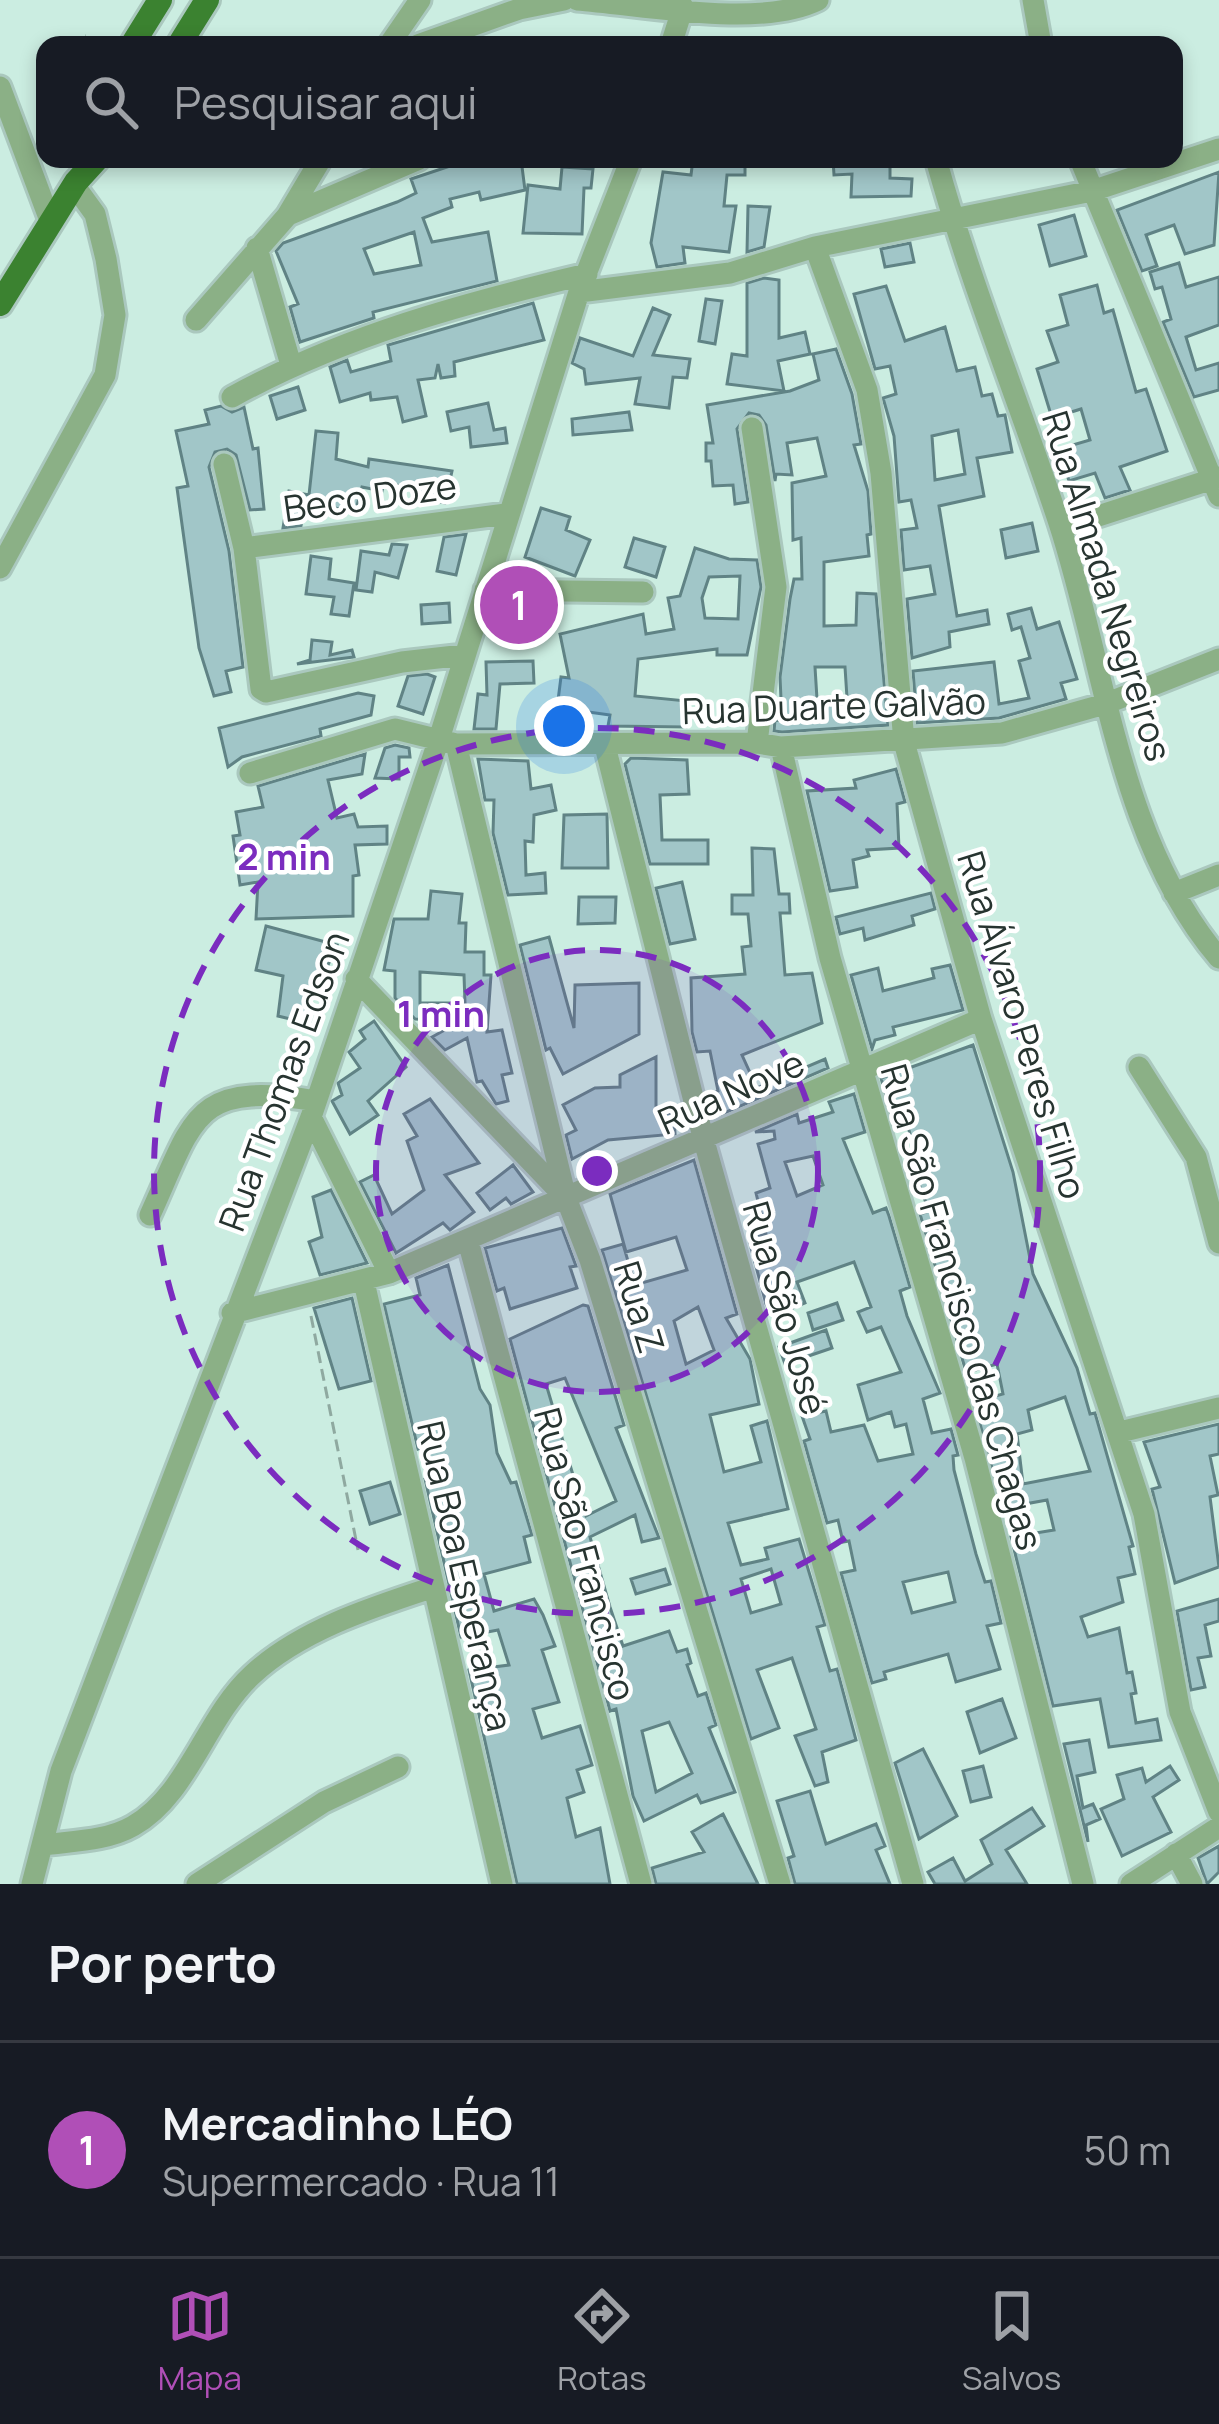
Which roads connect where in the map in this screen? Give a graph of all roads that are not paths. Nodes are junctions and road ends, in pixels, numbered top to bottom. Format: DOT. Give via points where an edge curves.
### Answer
graph roads {
  1 [pos="207,0"];
  2 [pos="420,0"];
  3 [pos="563,0"];
  4 [pos="578,0"];
  5 [pos="818,0"];
  6 [pos="1033,0"];
  7 [pos="158,3"];
  8 [pos="683,8"];
  9 [pos="137,36"];
  10 [pos="185,36"];
  11 [pos="395,36"];
  12 [pos="443,36"];
  13 [pos="674,36"];
  14 [pos="1039,36"];
  15 [pos="0,87"];
  16 [pos="1219,149"];
  17 [pos="1183,161"];
  18 [pos="316,168"];
  19 [pos="398,168"];
  20 [pos="628,168"];
  21 [pos="938,168"];
  22 [pos="1083,168"];
  23 [pos="1162,168"];
  24 [pos="78,176"];
  25 [pos="1092,191"];
  26 [pos="287,215"];
  27 [pos="953,222"];
  28 [pos="51,223"];
  29 [pos="815,247"];
  30 [pos="257,248"];
  31 [pos="7,281"];
  32 [pos="583,283"];
  33 [pos="0,304"];
  34 [pos="196,320"];
  35 [pos="291,365"];
  36 [pos="232,397"];
  37 [pos="752,428"];
  38 [pos="224,464"];
  39 [pos="1217,484"];
  40 [pos="506,514"];
  41 [pos="1061,528"];
  42 [pos="244,548"];
  43 [pos="0,568"];
  44 [pos="485,590"];
  45 [pos="643,592"];
  46 [pos="464,655"];
  47 [pos="1219,659"];
  48 [pos="1106,704"];
  49 [pos="448,741"];
  50 [pos="904,742"];
  51 [pos="757,743"];
  52 [pos="605,746"];
  53 [pos="781,747"];
  54 [pos="250,773"];
  55 [pos="1219,875"];
  56 [pos="1174,893"];
  57 [pos="1219,958"];
  58 [pos="356,979"];
  59 [pos="981,1019"];
  60 [pos="1139,1067"];
  61 [pos="861,1072"];
  62 [pos="313,1109"];
  63 [pos="704,1141"];
  64 [pos="566,1198"];
  65 [pos="150,1215"];
  66 [pos="468,1241"];
  67 [pos="1219,1243"];
  68 [pos="389,1273"];
  69 [pos="364,1282"];
  70 [pos="232,1312"];
  71 [pos="1219,1408"];
  72 [pos="1120,1432"];
  73 [pos="434,1587"];
  74 [pos="398,1767"];
  75 [pos="1219,1812"];
  76 [pos="1219,1827"];
  77 [pos="43,1845"];
  78 [pos="1176,1854"];
  79 [pos="32,1884"];
  80 [pos="197,1884"];
  81 [pos="502,1884"];
  82 [pos="640,1884"];
  83 [pos="780,1884"];
  84 [pos="913,1884"];
  85 [pos="1083,1884"];
  86 [pos="1131,1884"];
  87 [pos="1192,1884"];
  1 -- 10 [label="main road"];
  2 -- 11 [label="street"];
  3 -- 12 [label="street"];
  4 -- 8 [label="street"];
  5 -- 8 [label="street" via="752,13"];
  6 -- 14 [label="street"];
  7 -- 9 [label="main road"];
  7 -- 10 [label="main road"];
  8 -- 13 [label="street"];
  15 -- 28 [label="street"];
  16 -- 17 [label="street"];
  18 -- 26 [label="street"];
  19 -- 26 [label="street"];
  20 -- 32 [label="street, Rua Thomas Edson"];
  21 -- 27 [label="street, Rua Almada Negreiros"];
  22 -- 25 [label="street"];
  23 -- 25 [label="street"];
  24 -- 28 [label="main road"];
  24 -- 43 [label="street" via="95,214 115,315 105,375"];
  25 -- 27 [label="street"];
  25 -- 39 [label="street"];
  26 -- 30 [label="street"];
  27 -- 29 [label="street"];
  27 -- 41 [label="street, Rua Almada Negreiros"];
  28 -- 31 [label="main road"];
  29 -- 32 [label="street" via="730,272"];
  29 -- 50 [label="street, Rua Álvaro Peres Filho" via="867,390"];
  30 -- 34 [label="street"];
  30 -- 35 [label="street"];
  31 -- 33 [label="main road"];
  32 -- 35 [label="street" via="476,300"];
  32 -- 40 [label="street, Rua Thomas Edson"];
  35 -- 36 [label="street"];
  37 -- 51 [label="street" via="776,587"];
  38 -- 42 [label="street"];
  39 -- 41 [label="street"];
  40 -- 42 [label="street, Beco Doze"];
  40 -- 44 [label="street, Rua Thomas Edson"];
  41 -- 48 [label="street, Rua Almada Negreiros"];
  42 -- 46 [label="street" via="258,686 266,692"];
  44 -- 45 [label="street"];
  44 -- 46 [label="street, Rua Thomas Edson"];
  46 -- 49 [label="street, Rua Thomas Edson"];
  47 -- 48 [label="street, Rua Duarte Galvão"];
  48 -- 50 [label="street, Rua Duarte Galvão" via="1002,733"];
  48 -- 56 [label="street, Rua Almada Negreiros"];
  49 -- 52 [label="street, Rua Duarte Galvão"];
  49 -- 54 [label="street, Rua Duarte Galvão" via="394,729"];
  49 -- 58 [label="street, Rua Thomas Edson"];
  49 -- 64 [label="street, Rua Z"];
  50 -- 53 [label="street, Rua Duarte Galvão"];
  50 -- 59 [label="street, Rua Álvaro Peres Filho"];
  51 -- 52 [label="street, Rua Duarte Galvão"];
  51 -- 53 [label="street, Rua Duarte Galvão"];
  52 -- 63 [label="street, Rua São José"];
  53 -- 61 [label="street, Rua São Francisco das Chagas"];
  55 -- 56 [label="street"];
  56 -- 57 [label="street, Rua Almada Negreiros"];
  58 -- 62 [label="street, Rua Thomas Edson"];
  58 -- 64 [label="street"];
  59 -- 61 [label="street, Rua Nove"];
  59 -- 72 [label="street, Rua Álvaro Peres Filho"];
  60 -- 67 [label="street" via="1196,1157"];
  61 -- 63 [label="street, Rua Nove"];
  61 -- 85 [label="street, Rua São Francisco das Chagas" via="975,1458"];
  62 -- 65 [label="street" via="252,1092 214,1103 194,1119"];
  62 -- 68 [label="street"];
  62 -- 70 [label="street, Rua Thomas Edson"];
  63 -- 64 [label="street, Rua Nove"];
  63 -- 84 [label="street, Rua São José"];
  64 -- 66 [label="street, Rua Nove"];
  64 -- 83 [label="street, Rua Z"];
  66 -- 68 [label="street, Rua Nove"];
  66 -- 82 [label="street, Rua São Francisco"];
  68 -- 69 [label="street, Rua Nove"];
  69 -- 70 [label="street, Rua Nove"];
  69 -- 73 [label="street, Rua Boa Esperança"];
  70 -- 77 [label="street, Rua Thomas Edson" via="61,1771"];
  71 -- 72 [label="street"];
  72 -- 75 [label="street, Rua Álvaro Peres Filho" via="1148,1532 1180,1712"];
  73 -- 77 [label="street" via="359,1612 256,1671 223,1705 152,1813 130,1828"];
  73 -- 81 [label="street, Rua Boa Esperança"];
  74 -- 80 [label="street" via="324,1802"];
  76 -- 78 [label="street"];
  77 -- 79 [label="street, Rua Thomas Edson"];
  78 -- 86 [label="street"];
  78 -- 87 [label="street"];
}
